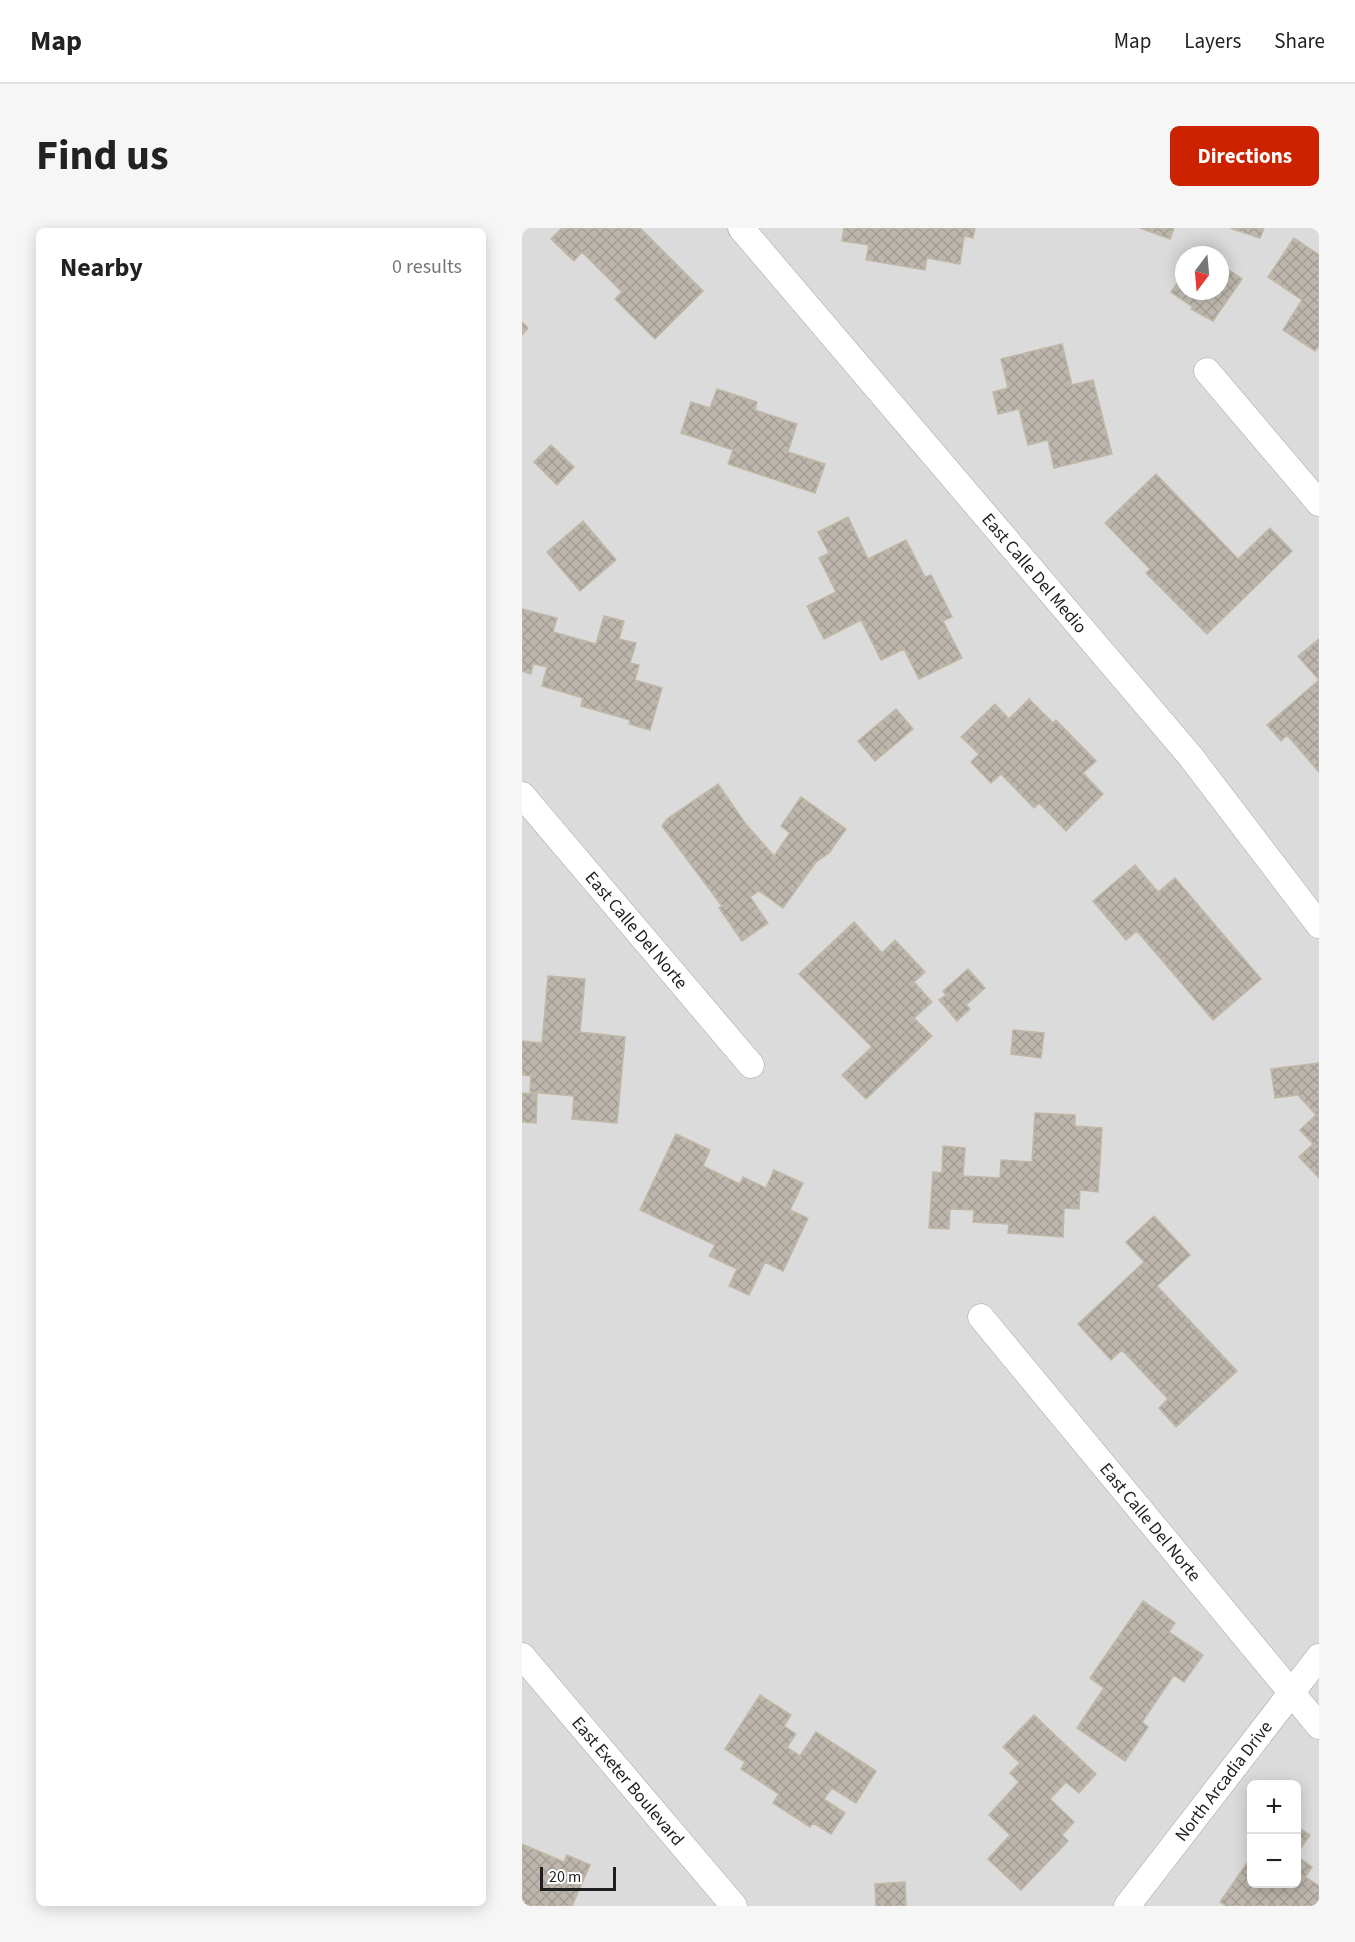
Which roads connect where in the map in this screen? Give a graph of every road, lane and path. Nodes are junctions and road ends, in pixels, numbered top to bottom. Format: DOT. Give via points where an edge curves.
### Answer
graph roads {
  1 [pos="741,228"];
  2 [pos="1207,371"];
  3 [pos="1319,503"];
  4 [pos="522,795"];
  5 [pos="1319,925"];
  6 [pos="751,1065"];
  7 [pos="981,1317"];
  8 [pos="1319,1657"];
  9 [pos="525,1667"];
  10 [pos="1292,1692"];
  11 [pos="1319,1726"];
  12 [pos="734,1906"];
  13 [pos="1127,1906"];
  1 -- 5 [label="street, East Calle Del Medio" via="1191,757"];
  2 -- 3 [label="street"];
  4 -- 6 [label="street, East Calle Del Norte"];
  7 -- 10 [label="street, East Calle Del Norte"];
  8 -- 10 [label="street, North Arcadia Drive"];
  9 -- 12 [label="street, East Exeter Boulevard"];
  10 -- 11 [label="street, East Calle Del Norte"];
  10 -- 13 [label="street, North Arcadia Drive"];
}
